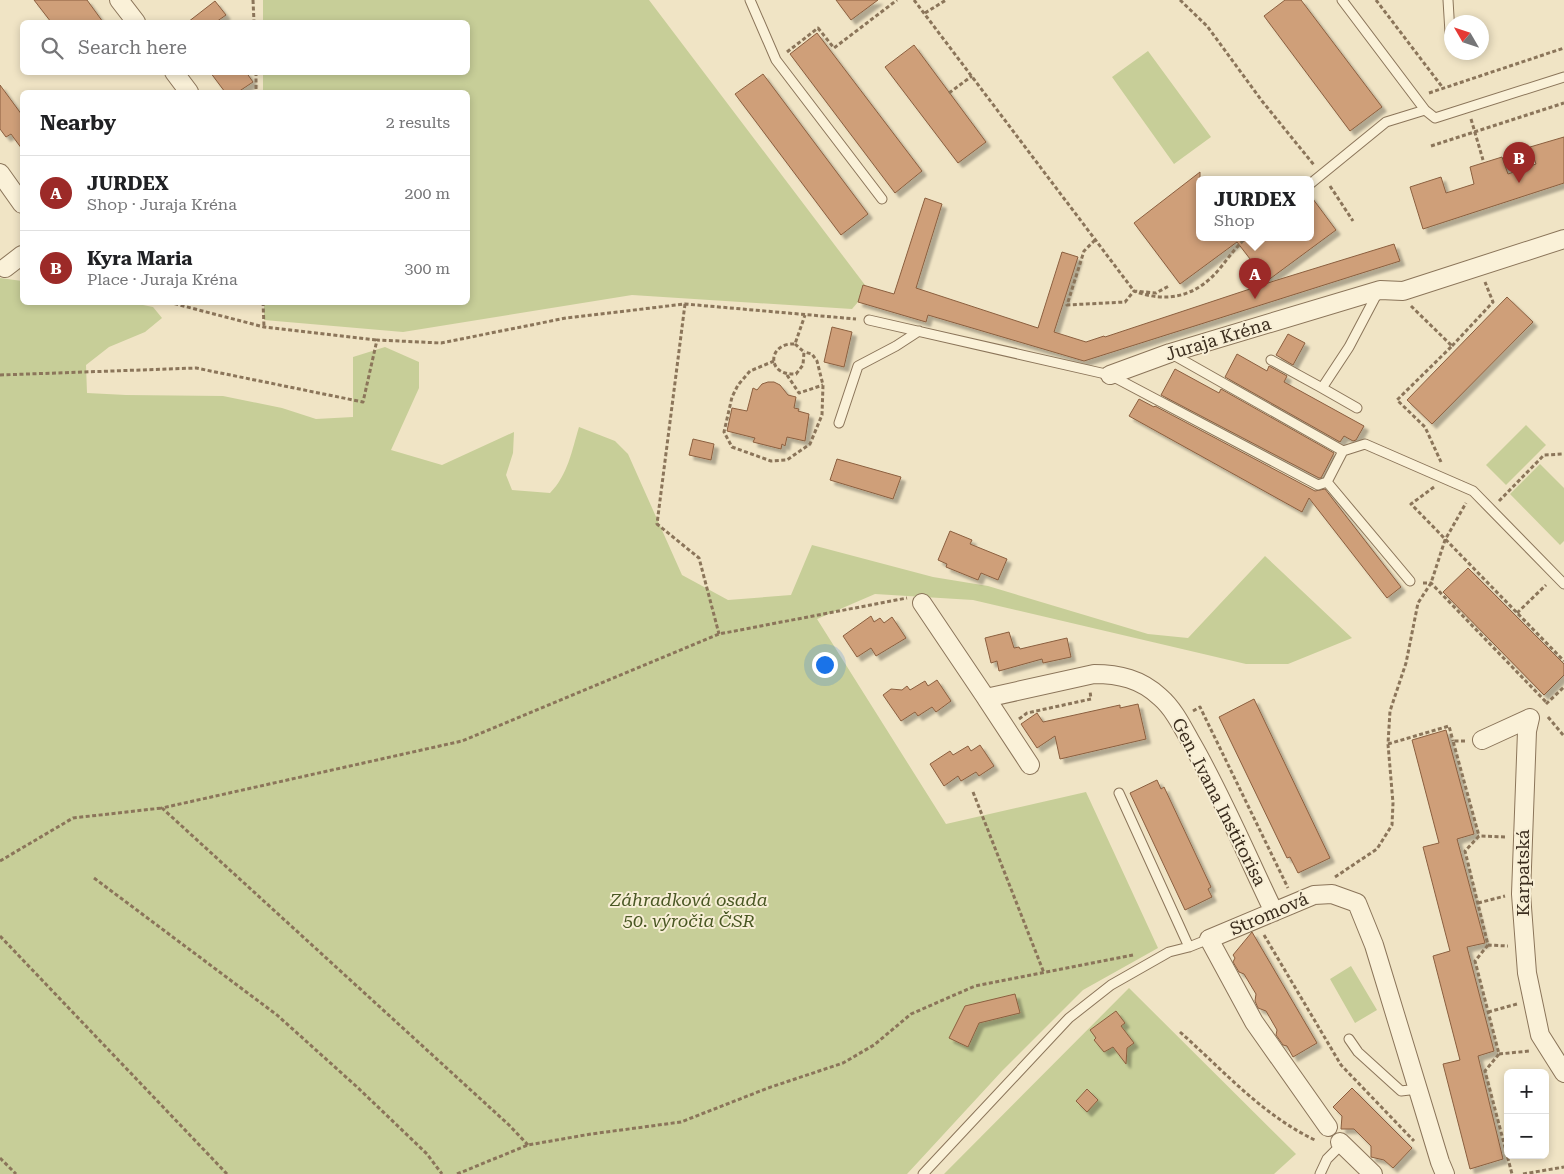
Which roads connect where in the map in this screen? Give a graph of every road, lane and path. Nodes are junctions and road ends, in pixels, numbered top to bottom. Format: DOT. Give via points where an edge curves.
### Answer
graph roads {
  1 [pos="119,0"];
  2 [pos="253,0"];
  3 [pos="750,0"];
  4 [pos="897,0"];
  5 [pos="914,0"];
  6 [pos="946,0"];
  7 [pos="1180,0"];
  8 [pos="1342,0"];
  9 [pos="1376,0"];
  10 [pos="1448,0"];
  11 [pos="925,13"];
  12 [pos="1449,15"];
  13 [pos="134,20"];
  14 [pos="254,20"];
  15 [pos="1564,48"];
  16 [pos="776,60"];
  17 [pos="176,75"];
  18 [pos="256,75"];
  19 [pos="972,76"];
  20 [pos="1564,77"];
  21 [pos="1443,88"];
  22 [pos="187,90"];
  23 [pos="256,90"];
  24 [pos="949,93"];
  25 [pos="1415,98"];
  26 [pos="1564,103"];
  27 [pos="1467,109"];
  28 [pos="1425,110"];
  29 [pos="1474,131"];
  30 [pos="1431,146"];
  31 [pos="1484,160"];
  32 [pos="0,173"];
  33 [pos="1322,174"];
  34 [pos="1314,181"];
  35 [pos="882,199"];
  36 [pos="20,201"];
  37 [pos="1352,221"];
  38 [pos="1564,239"];
  39 [pos="1095,240"];
  40 [pos="1242,241"];
  41 [pos="20,257"];
  42 [pos="5,268"];
  43 [pos="1486,282"];
  44 [pos="1169,286"];
  45 [pos="1380,290"];
  46 [pos="1134,292"];
  47 [pos="685,304"];
  48 [pos="180,305"];
  49 [pos="263,305"];
  50 [pos="1411,306"];
  51 [pos="805,315"];
  52 [pos="869,320"];
  53 [pos="264,327"];
  54 [pos="919,331"];
  55 [pos="377,340"];
  56 [pos="795,344"];
  57 [pos="1452,346"];
  58 [pos="804,352"];
  59 [pos="1170,353"];
  60 [pos="1271,360"];
  61 [pos="774,361"];
  62 [pos="0,374"];
  63 [pos="787,374"];
  64 [pos="1110,375"];
  65 [pos="823,384"];
  66 [pos="1322,388"];
  67 [pos="1357,408"];
  68 [pos="839,423"];
  69 [pos="1343,450"];
  70 [pos="1564,454"];
  71 [pos="1444,479"];
  72 [pos="1327,482"];
  73 [pos="1473,490"];
  74 [pos="1491,508"];
  75 [pos="1444,540"];
  76 [pos="1556,576"];
  77 [pos="1410,581"];
  78 [pos="1431,584"];
  79 [pos="1564,584"];
  80 [pos="922,602"];
  81 [pos="1517,613"];
  82 [pos="719,634"];
  83 [pos="1564,661"];
  84 [pos="1564,687"];
  85 [pos="986,698"];
  86 [pos="1091,699"];
  87 [pos="1546,703"];
  88 [pos="1535,714"];
  89 [pos="1005,726"];
  90 [pos="1564,736"];
  91 [pos="1482,740"];
  92 [pos="1453,741"];
  93 [pos="1388,744"];
  94 [pos="1030,765"];
  95 [pos="973,792"];
  96 [pos="1119,793"];
  97 [pos="162,808"];
  98 [pos="1479,836"];
  99 [pos="1514,838"];
  100 [pos="0,860"];
  101 [pos="94,878"];
  102 [pos="1332,894"];
  103 [pos="1512,894"];
  104 [pos="1478,903"];
  105 [pos="1274,912"];
  106 [pos="0,936"];
  107 [pos="1209,939"];
  108 [pos="1488,945"];
  109 [pos="1517,946"];
  110 [pos="1189,947"];
  111 [pos="1139,954"];
  112 [pos="1044,973"];
  113 [pos="1525,1002"];
  114 [pos="1488,1012"];
  115 [pos="1180,1032"];
  116 [pos="1349,1039"];
  117 [pos="1532,1051"];
  118 [pos="1499,1054"];
  119 [pos="1564,1073"];
  120 [pos="1418,1089"];
  121 [pos="1328,1127"];
  122 [pos="1341,1144"];
  123 [pos="528,1145"];
  124 [pos="0,1158"];
  125 [pos="1564,1167"];
  126 [pos="16,1174"];
  127 [pos="227,1174"];
  128 [pos="442,1174"];
  129 [pos="457,1174"];
  130 [pos="923,1174"];
  131 [pos="1320,1174"];
  132 [pos="1373,1174"];
  133 [pos="1445,1174"];
  134 [pos="1512,1174"];
  135 [pos="1523,1174"];
  1 -- 13 [label="street"];
  2 -- 14 [label="path"];
  3 -- 16 [label="lane"];
  4 -- 16 [label="path" via="834,48 818,28"];
  5 -- 11 [label="path"];
  6 -- 11 [label="path"];
  7 -- 33 [label="path" via="1207,26 1262,101"];
  8 -- 25 [label="lane"];
  9 -- 21 [label="path"];
  10 -- 12 [label="lane"];
  11 -- 19 [label="path"];
  15 -- 21 [label="path"];
  16 -- 35 [label="lane"];
  17 -- 22 [label="street"];
  18 -- 23 [label="path"];
  19 -- 24 [label="path"];
  19 -- 39 [label="path"];
  20 -- 27 [label="lane"];
  21 -- 25 [label="path"];
  25 -- 28 [label="lane"];
  26 -- 29 [label="path"];
  27 -- 28 [label="lane" via="1436,118"];
  27 -- 29 [label="path"];
  28 -- 33 [label="lane" via="1386,122"];
  29 -- 30 [label="path"];
  29 -- 31 [label="path"];
  32 -- 36 [label="street"];
  33 -- 34 [label="lane"];
  33 -- 37 [label="path"];
  38 -- 45 [label="street, Juraja Kréna" via="1403,292"];
  39 -- 46 [label="path"];
  39 -- 46 [label="path" via="1084,251 1067,305 1125,302"];
  40 -- 46 [label="path" via="1220,269 1185,295 1148,297"];
  41 -- 42 [label="street"];
  43 -- 57 [label="path" via="1493,302"];
  44 -- 46 [label="path" via="1156,293"];
  45 -- 59 [label="street, Juraja Kréna"];
  45 -- 66 [label="lane"];
  47 -- 51 [label="path"];
  47 -- 55 [label="path" via="566,318 441,343"];
  47 -- 82 [label="path" via="657,524 699,558"];
  48 -- 53 [label="path"];
  49 -- 53 [label="path"];
  50 -- 57 [label="path"];
  51 -- 52 [label="path"];
  51 -- 56 [label="path"];
  52 -- 54 [label="lane"];
  53 -- 55 [label="path"];
  54 -- 64 [label="lane"];
  54 -- 68 [label="lane" via="858,366"];
  55 -- 62 [label="path" via="363,402 196,368"];
  56 -- 58 [label="path"];
  56 -- 61 [label="path" via="780,348"];
  57 -- 71 [label="path" via="1397,400 1425,427 1447,476"];
  58 -- 63 [label="path" via="803,365 796,374"];
  58 -- 65 [label="path" via="812,354 817,361"];
  59 -- 64 [label="street, Juraja Kréna"];
  59 -- 69 [label="lane"];
  60 -- 66 [label="lane"];
  61 -- 63 [label="path" via="777,370"];
  61 -- 65 [label="path" via="750,371 732,397 724,432 732,447 771,461 787,460 810,444 822,415"];
  63 -- 65 [label="path" via="799,393"];
  64 -- 72 [label="lane" via="1318,485"];
  66 -- 67 [label="lane"];
  69 -- 71 [label="lane" via="1365,444"];
  69 -- 72 [label="lane"];
  70 -- 74 [label="path" via="1544,455"];
  71 -- 73 [label="lane"];
  71 -- 75 [label="path" via="1411,504"];
  72 -- 77 [label="lane"];
  73 -- 74 [label="lane"];
  73 -- 75 [label="path"];
  74 -- 76 [label="lane"];
  75 -- 78 [label="path"];
  75 -- 81 [label="path"];
  76 -- 79 [label="lane"];
  76 -- 81 [label="path"];
  77 -- 78 [label="path"];
  78 -- 87 [label="path"];
  78 -- 93 [label="path" via="1418,603 1406,663 1390,711"];
  80 -- 82 [label="path" via="908,598"];
  80 -- 85 [label="street"];
  81 -- 83 [label="path"];
  82 -- 97 [label="path" via="462,741"];
  84 -- 87 [label="path"];
  85 -- 89 [label="street"];
  85 -- 105 [label="street, Gen. Ivana Institorisa" via="1094,674 1124,677 1150,688 1170,707 1206,769"];
  86 -- 89 [label="path" via="1027,713"];
  87 -- 88 [label="path"];
  88 -- 90 [label="path"];
  88 -- 91 [label="street"];
  88 -- 119 [label="street, Karpatská" via="1526,730 1521,894 1527,973 1540,1035"];
  89 -- 94 [label="street"];
  91 -- 92 [label="path"];
  92 -- 93 [label="path" via="1449,726"];
  92 -- 98 [label="path"];
  93 -- 102 [label="path" via="1392,825 1378,849 1333,879"];
  95 -- 112 [label="path"];
  96 -- 110 [label="lane"];
  97 -- 100 [label="path" via="73,818"];
  97 -- 123 [label="path"];
  98 -- 99 [label="path"];
  98 -- 104 [label="path" via="1465,851"];
  101 -- 128 [label="path" via="277,1015 427,1154"];
  102 -- 105 [label="street, Stromová" via="1314,895"];
  102 -- 120 [label="street, Stromová" via="1357,903 1374,945"];
  103 -- 104 [label="path"];
  104 -- 108 [label="path"];
  105 -- 107 [label="street, Stromová"];
  106 -- 127 [label="path"];
  107 -- 110 [label="lane"];
  107 -- 121 [label="street, Stromová" via="1254,1022"];
  108 -- 109 [label="path"];
  108 -- 114 [label="path" via="1475,961"];
  110 -- 130 [label="lane" via="1168,952 1112,985 1069,1018"];
  111 -- 112 [label="path"];
  112 -- 123 [label="path" via="975,986 948,997 911,1014 874,1045 843,1063 681,1122"];
  113 -- 114 [label="path"];
  114 -- 118 [label="path"];
  115 -- 122 [label="path" via="1255,1102 1300,1133 1319,1142"];
  116 -- 120 [label="lane" via="1358,1052 1401,1091"];
  117 -- 118 [label="path"];
  118 -- 134 [label="path" via="1485,1071"];
  120 -- 133 [label="street, Stromová"];
  122 -- 131 [label="lane" via="1327,1159"];
  122 -- 132 [label="street"];
  123 -- 129 [label="path"];
  124 -- 126 [label="path"];
  125 -- 135 [label="path"];
}
